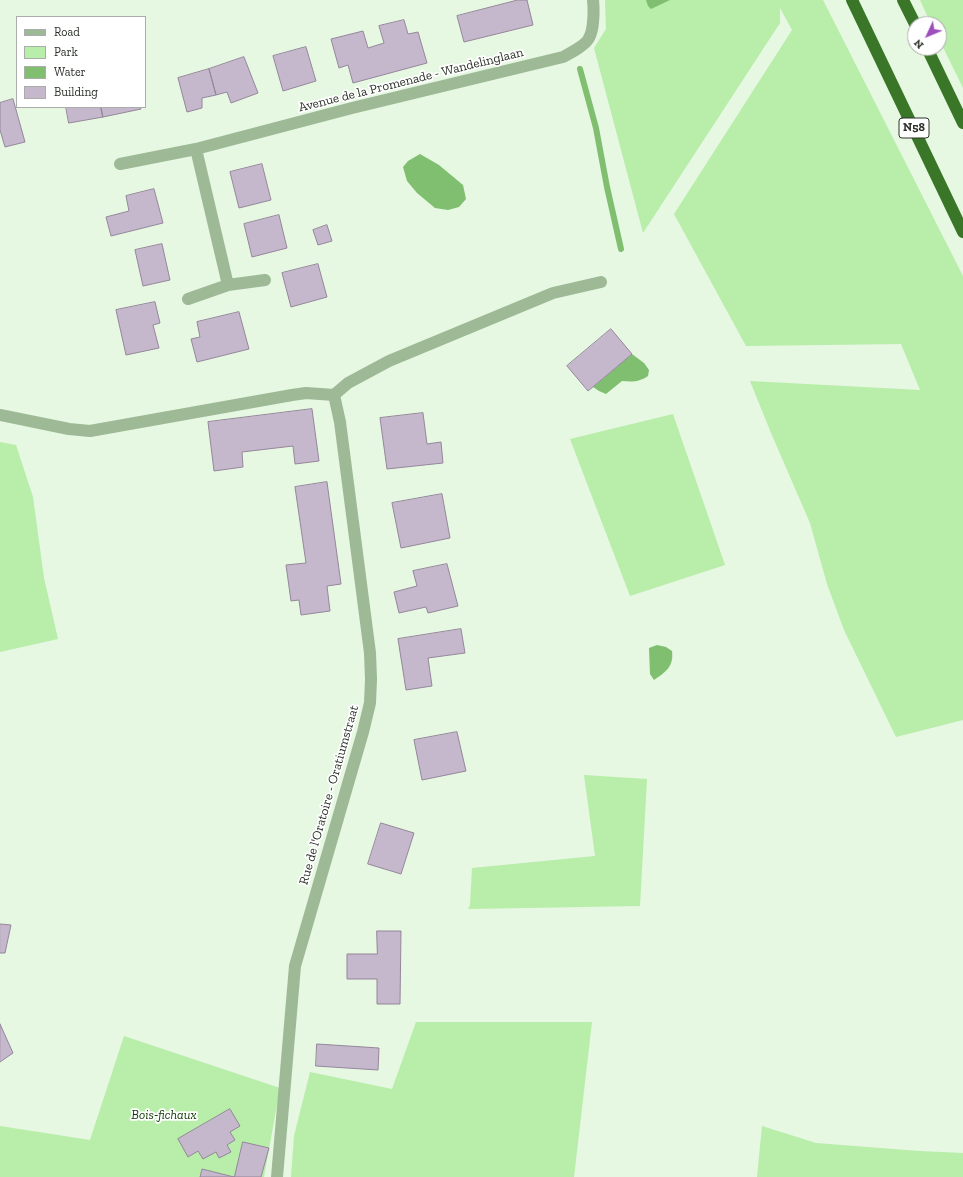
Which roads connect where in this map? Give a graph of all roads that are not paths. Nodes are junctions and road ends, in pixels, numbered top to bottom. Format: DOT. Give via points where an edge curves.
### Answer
graph roads {
  1 [pos="593,0"];
  2 [pos="852,0"];
  3 [pos="903,0"];
  4 [pos="911,16"];
  5 [pos="931,56"];
  6 [pos="963,123"];
  7 [pos="196,149"];
  8 [pos="120,164"];
  9 [pos="963,232"];
  10 [pos="265,280"];
  11 [pos="601,282"];
  12 [pos="228,285"];
  13 [pos="188,299"];
  14 [pos="334,395"];
  15 [pos="0,415"];
  16 [pos="277,1177"];
  1 -- 7 [label="street, Avenue de la Promenade - Wandelinglaan" via="589,38 564,57"];
  2 -- 9 [label="highway, N58"];
  3 -- 4 [label="highway"];
  5 -- 6 [label="highway"];
  7 -- 8 [label="street, Avenue de la Promenade - Wandelinglaan"];
  7 -- 12 [label="street"];
  10 -- 12 [label="street"];
  11 -- 14 [label="street" via="553,293 389,361 348,383"];
  12 -- 13 [label="street"];
  14 -- 15 [label="street" via="299,394 90,430 69,429"];
  14 -- 16 [label="street, Rue de l'Oratoire - Oratiumstraat" via="370,653 370,703 295,966"];
}
